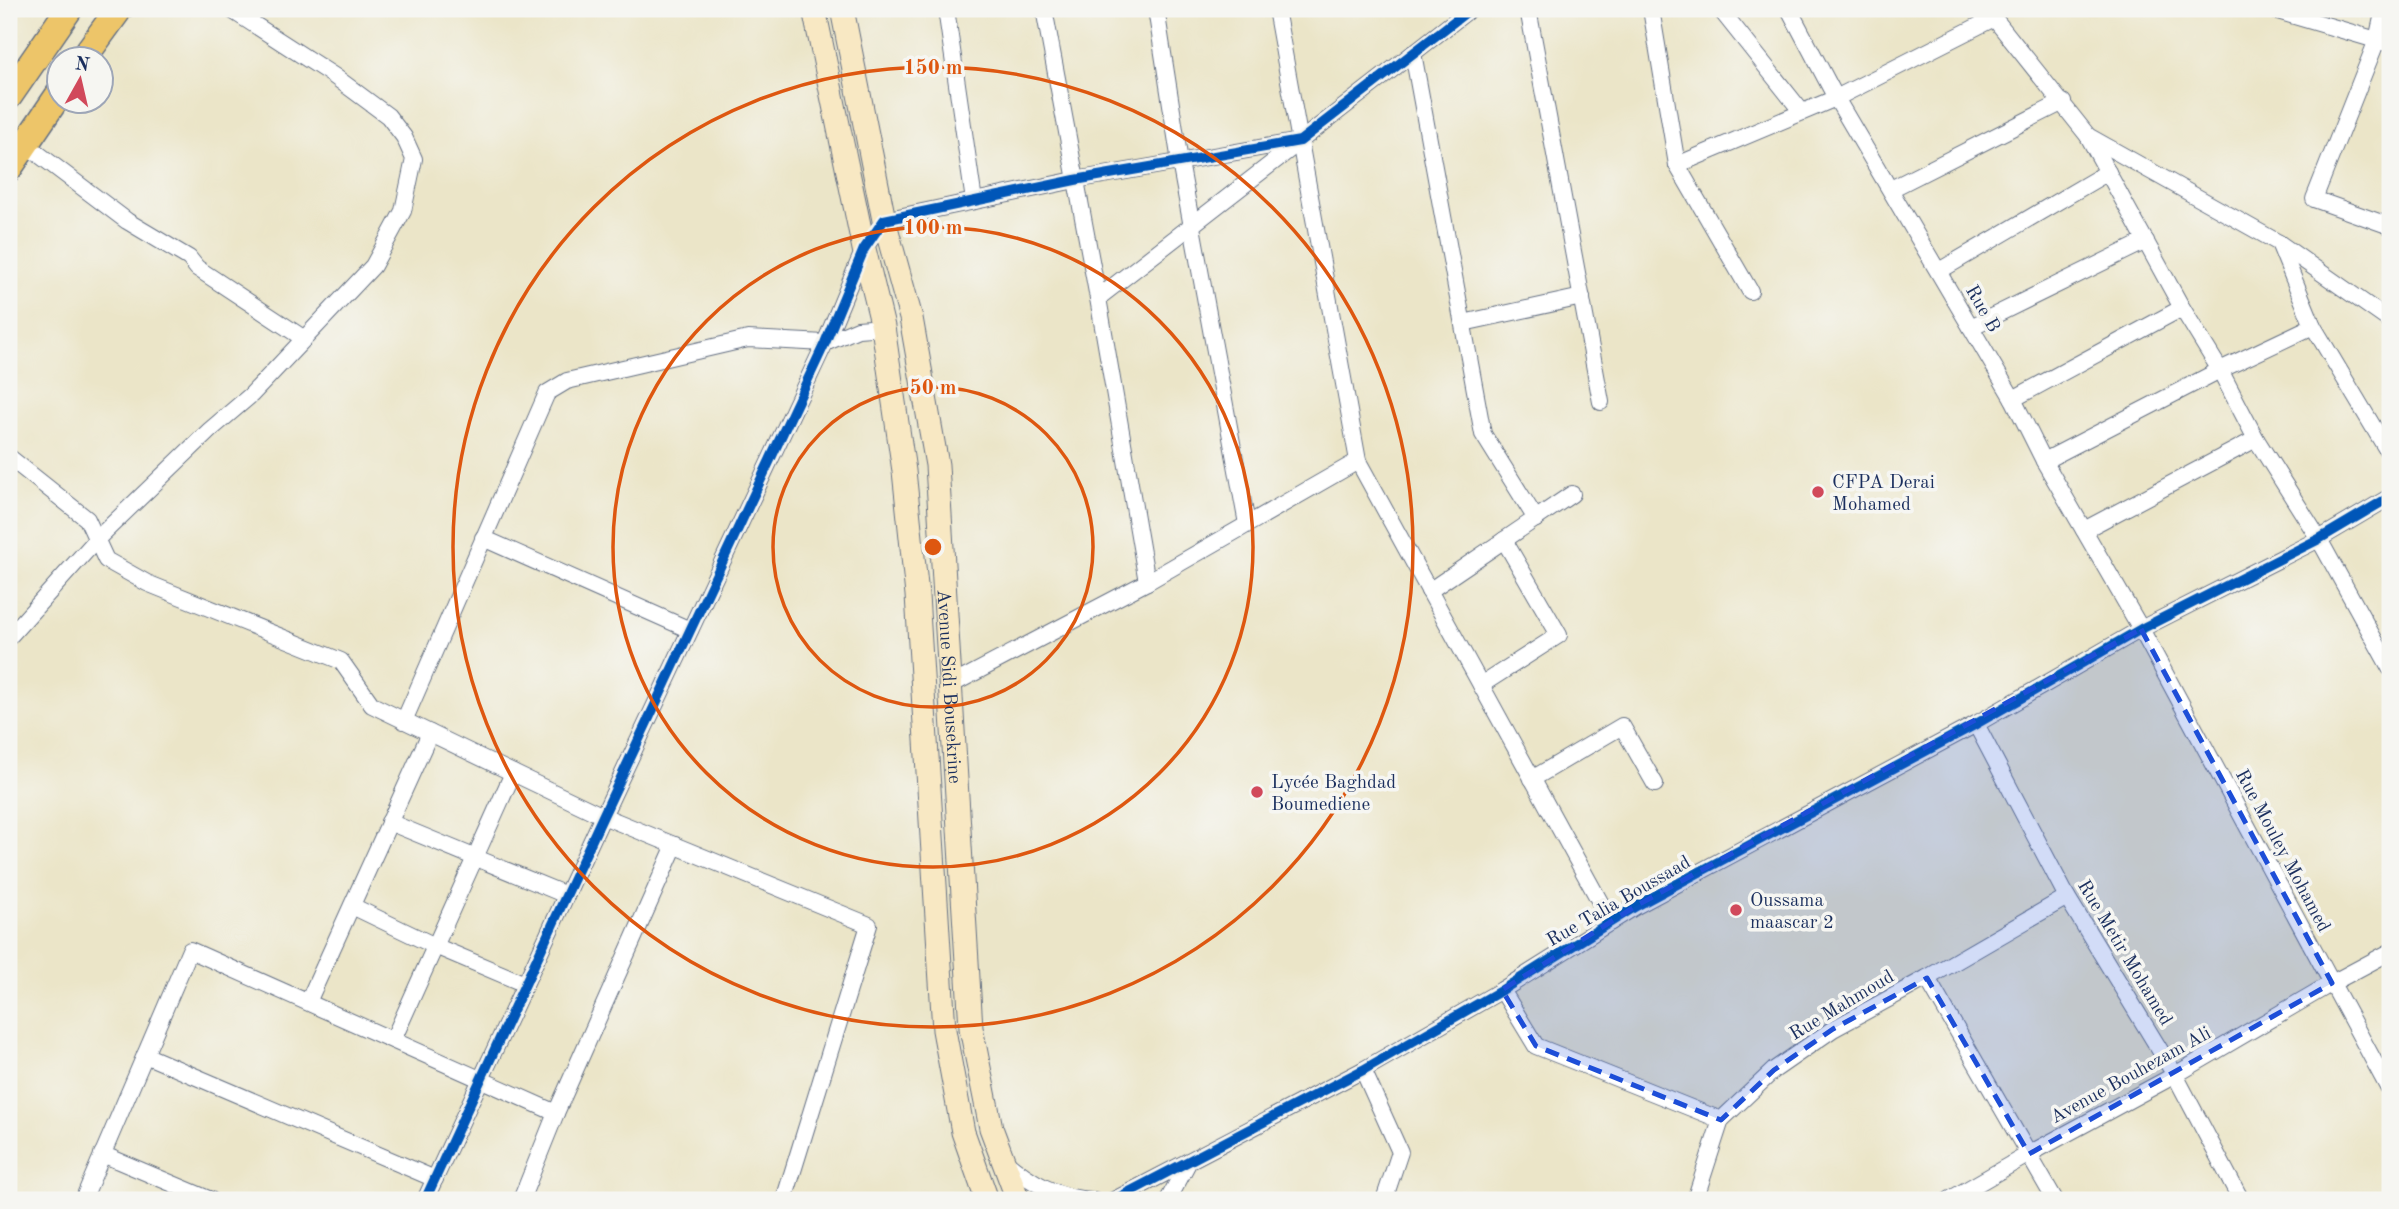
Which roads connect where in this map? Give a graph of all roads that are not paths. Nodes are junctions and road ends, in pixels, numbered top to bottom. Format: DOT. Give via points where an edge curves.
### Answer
graph roads {
  1 [pos="69,9"];
  2 [pos="119,9"];
  3 [pos="230,9"];
  4 [pos="814,9"];
  5 [pos="842,9"];
  6 [pos="947,9"];
  7 [pos="1044,9"];
  8 [pos="1156,9"];
  9 [pos="1276,9"];
  10 [pos="1470,9"];
  11 [pos="1528,9"];
  12 [pos="1651,9"];
  13 [pos="1720,9"];
  14 [pos="1789,9"];
  15 [pos="2271,9"];
  16 [pos="2384,9"];
  17 [pos="2384,42"];
  18 [pos="92,46"];
  19 [pos="1413,53"];
  20 [pos="9,96"];
  21 [pos="1836,98"];
  22 [pos="2063,102"];
  23 [pos="1802,112"];
  24 [pos="46,113"];
  25 [pos="2088,136"];
  26 [pos="1300,141"];
  27 [pos="25,144"];
  28 [pos="1180,162"];
  29 [pos="1677,165"];
  30 [pos="9,168"];
  31 [pos="2108,172"];
  32 [pos="1074,180"];
  33 [pos="1891,189"];
  34 [pos="974,201"];
  35 [pos="884,220"];
  36 [pos="1191,224"];
  37 [pos="2390,226"];
  38 [pos="2146,241"];
  39 [pos="2279,243"];
  40 [pos="864,248"];
  41 [pos="1939,271"];
  42 [pos="1750,291"];
  43 [pos="1582,297"];
  44 [pos="1098,298"];
  45 [pos="2182,308"];
  46 [pos="2390,321"];
  47 [pos="1463,323"];
  48 [pos="2313,326"];
  49 [pos="883,327"];
  50 [pos="1971,327"];
  51 [pos="303,338"];
  52 [pos="825,343"];
  53 [pos="2220,370"];
  54 [pos="2013,399"];
  55 [pos="1601,402"];
  56 [pos="2256,439"];
  57 [pos="2390,455"];
  58 [pos="9,457"];
  59 [pos="1358,461"];
  60 [pos="2044,461"];
  61 [pos="1572,494"];
  62 [pos="2390,497"];
  63 [pos="1535,519"];
  64 [pos="1247,524"];
  65 [pos="2084,530"];
  66 [pos="483,538"];
  67 [pos="97,539"];
  68 [pos="2319,539"];
  69 [pos="1504,540"];
  70 [pos="1147,582"];
  71 [pos="1429,591"];
  72 [pos="2141,629"];
  73 [pos="690,630"];
  74 [pos="9,637"];
  75 [pos="2390,668"];
  76 [pos="1481,685"];
  77 [pos="949,686"];
  78 [pos="404,721"];
  79 [pos="1976,724"];
  80 [pos="430,733"];
  81 [pos="513,774"];
  82 [pos="1532,779"];
  83 [pos="1655,784"];
  84 [pos="603,816"];
  85 [pos="390,822"];
  86 [pos="675,845"];
  87 [pos="475,857"];
  88 [pos="566,895"];
  89 [pos="2067,897"];
  90 [pos="352,906"];
  91 [pos="1611,922"];
  92 [pos="435,946"];
  93 [pos="2390,952"];
  94 [pos="1927,978"];
  95 [pos="2332,983"];
  96 [pos="525,984"];
  97 [pos="1502,989"];
  98 [pos="308,1002"];
  99 [pos="393,1040"];
  100 [pos="145,1055"];
  101 [pos="1363,1070"];
  102 [pos="2175,1075"];
  103 [pos="481,1080"];
  104 [pos="2390,1091"];
  105 [pos="556,1113"];
  106 [pos="1721,1120"];
  107 [pos="103,1154"];
  108 [pos="2029,1154"];
  109 [pos="1002,1157"];
  110 [pos="1189,1161"];
  111 [pos="435,1179"];
  112 [pos="204,1199"];
  113 [pos="83,1200"];
  114 [pos="425,1200"];
  115 [pos="521,1200"];
  116 [pos="784,1200"];
  117 [pos="986,1200"];
  118 [pos="1018,1200"];
  119 [pos="1094,1200"];
  120 [pos="1114,1200"];
  121 [pos="1168,1200"];
  122 [pos="1384,1200"];
  123 [pos="1695,1200"];
  124 [pos="1949,1200"];
  125 [pos="2055,1200"];
  126 [pos="2241,1200"];
  1 -- 20 [label="main road"];
  2 -- 18 [label="main road"];
  3 -- 51 [label="street" via="388,117 414,159 403,211 373,266"];
  4 -- 40 [label="main road"];
  5 -- 35 [label="main road, Avenue Sidi Bousekrine"];
  6 -- 34 [label="street"];
  7 -- 32 [label="street"];
  8 -- 28 [label="street"];
  9 -- 26 [label="street"];
  10 -- 19 [label="street"];
  11 -- 43 [label="street"];
  12 -- 29 [label="street"];
  13 -- 23 [label="street"];
  14 -- 21 [label="street, Rue B"];
  15 -- 17 [label="street"];
  16 -- 17 [label="street"];
  17 -- 37 [label="street" via="2314,199"];
  19 -- 26 [label="street"];
  19 -- 47 [label="street"];
  21 -- 22 [label="street" via="1994,18"];
  21 -- 23 [label="street"];
  21 -- 33 [label="street, Rue B"];
  22 -- 25 [label="street"];
  22 -- 33 [label="street"];
  23 -- 29 [label="street"];
  24 -- 27 [label="main road"];
  25 -- 31 [label="street"];
  25 -- 39 [label="street"];
  26 -- 28 [label="street"];
  26 -- 36 [label="street"];
  26 -- 59 [label="street"];
  27 -- 30 [label="main road"];
  27 -- 51 [label="street" via="127,221 189,258 197,268"];
  28 -- 32 [label="street"];
  28 -- 36 [label="street"];
  29 -- 42 [label="street"];
  31 -- 38 [label="street"];
  31 -- 41 [label="street"];
  32 -- 34 [label="street"];
  32 -- 44 [label="street"];
  33 -- 41 [label="street, Rue B"];
  34 -- 35 [label="street"];
  35 -- 40 [label="street"];
  35 -- 77 [label="main road, Avenue Sidi Bousekrine" via="911,318 937,465"];
  36 -- 44 [label="street"];
  36 -- 64 [label="street"];
  38 -- 45 [label="street"];
  38 -- 50 [label="street"];
  39 -- 46 [label="street"];
  39 -- 48 [label="street"];
  40 -- 49 [label="main road"];
  40 -- 52 [label="street"];
  41 -- 50 [label="street, Rue B"];
  43 -- 47 [label="street"];
  43 -- 55 [label="street"];
  44 -- 70 [label="street"];
  45 -- 53 [label="street"];
  45 -- 54 [label="street"];
  47 -- 63 [label="street" via="1483,434"];
  48 -- 53 [label="street"];
  48 -- 57 [label="street"];
  49 -- 52 [label="street" via="858,330"];
  49 -- 117 [label="main road" via="917,595 944,1030 963,1132"];
  50 -- 54 [label="street, Rue B"];
  51 -- 67 [label="street" via="251,395"];
  52 -- 66 [label="street" via="748,340 567,382 547,393"];
  52 -- 73 [label="street"];
  53 -- 56 [label="street"];
  53 -- 60 [label="street"];
  54 -- 60 [label="street, Rue B"];
  56 -- 65 [label="street"];
  56 -- 68 [label="street"];
  58 -- 67 [label="street" via="87,519"];
  59 -- 64 [label="street"];
  59 -- 71 [label="street"];
  60 -- 65 [label="street, Rue B"];
  61 -- 63 [label="street"];
  62 -- 68 [label="street, Rue Talia Boussaad"];
  63 -- 69 [label="street"];
  64 -- 70 [label="street"];
  65 -- 72 [label="street, Rue B"];
  66 -- 73 [label="street"];
  66 -- 78 [label="street"];
  67 -- 74 [label="street"];
  67 -- 78 [label="street" via="106,560 147,583 341,661 372,705"];
  68 -- 72 [label="street, Rue Talia Boussaad"];
  68 -- 75 [label="street"];
  69 -- 71 [label="street"];
  69 -- 76 [label="street" via="1559,635"];
  70 -- 77 [label="street"];
  71 -- 76 [label="street"];
  72 -- 79 [label="street, Rue Talia Boussaad"];
  72 -- 95 [label="street, Rue Mouley Mohamed"];
  73 -- 84 [label="street"];
  76 -- 82 [label="street"];
  77 -- 109 [label="main road, Avenue Sidi Bousekrine" via="971,1028 991,1128"];
  78 -- 80 [label="street"];
  79 -- 89 [label="street, Rue Metir Mohamed"];
  79 -- 91 [label="street, Rue Talia Boussaad"];
  80 -- 81 [label="street"];
  80 -- 85 [label="street"];
  81 -- 84 [label="street"];
  81 -- 87 [label="street"];
  82 -- 83 [label="street" via="1622,726"];
  82 -- 91 [label="street"];
  84 -- 86 [label="street"];
  84 -- 88 [label="street"];
  85 -- 87 [label="street"];
  85 -- 90 [label="street"];
  86 -- 105 [label="street"];
  86 -- 116 [label="street" via="869,925"];
  87 -- 88 [label="street"];
  87 -- 92 [label="street"];
  88 -- 96 [label="street"];
  89 -- 94 [label="street, Rue Mahmoud"];
  89 -- 102 [label="street, Rue Metir Mohamed"];
  90 -- 92 [label="street"];
  90 -- 98 [label="street"];
  91 -- 97 [label="street, Rue Talia Boussaad"];
  92 -- 96 [label="street"];
  92 -- 99 [label="street"];
  93 -- 95 [label="street, Avenue Bouhezam Ali"];
  94 -- 106 [label="street, Rue Mahmoud" via="1833,1029 1774,1070"];
  94 -- 108 [label="street"];
  95 -- 102 [label="street, Avenue Bouhezam Ali"];
  95 -- 104 [label="street, Rue Mouley Mohamed"];
  96 -- 103 [label="street"];
  97 -- 101 [label="street, Rue Talia Boussaad"];
  97 -- 106 [label="street" via="1536,1046"];
  98 -- 99 [label="street"];
  98 -- 100 [label="street" via="190,950"];
  99 -- 103 [label="street"];
  100 -- 107 [label="street"];
  100 -- 111 [label="street"];
  101 -- 110 [label="street, Rue Talia Boussaad"];
  101 -- 122 [label="street" via="1400,1152"];
  102 -- 108 [label="street, Avenue Bouhezam Ali"];
  102 -- 126 [label="street, Rue Metir Mohamed"];
  103 -- 105 [label="street"];
  103 -- 111 [label="street"];
  105 -- 115 [label="street"];
  106 -- 123 [label="street, Rue Mahmoud"];
  107 -- 112 [label="street"];
  107 -- 113 [label="street"];
  108 -- 124 [label="street, Avenue Bouhezam Ali"];
  108 -- 125 [label="street"];
  109 -- 118 [label="main road, Avenue Sidi Bousekrine"];
  109 -- 119 [label="street" via="1052,1192"];
  110 -- 120 [label="street, Rue Talia Boussaad"];
  110 -- 121 [label="street"];
  111 -- 114 [label="street"];
}
